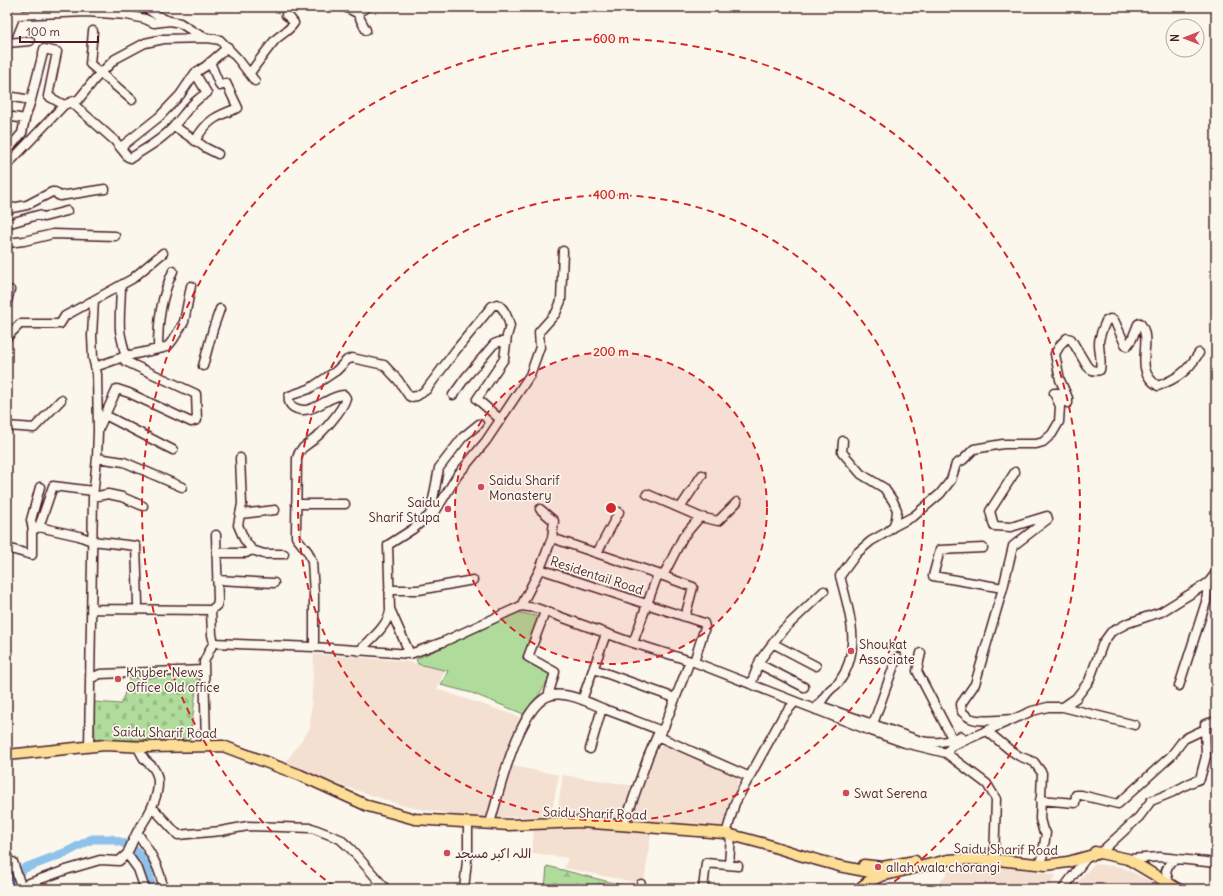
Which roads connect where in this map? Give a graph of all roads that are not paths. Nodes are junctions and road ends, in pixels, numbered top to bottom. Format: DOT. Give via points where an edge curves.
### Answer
graph roads {
  1 [pos="19,7"];
  2 [pos="144,7"];
  3 [pos="288,7"];
  4 [pos="345,7"];
  5 [pos="367,7"];
  6 [pos="356,10"];
  7 [pos="15,15"];
  8 [pos="170,21"];
  9 [pos="366,30"];
  10 [pos="93,31"];
  11 [pos="7,37"];
  12 [pos="208,38"];
  13 [pos="30,41"];
  14 [pos="7,43"];
  15 [pos="228,47"];
  16 [pos="210,62"];
  17 [pos="101,73"];
  18 [pos="195,73"];
  19 [pos="250,73"];
  20 [pos="255,81"];
  21 [pos="7,96"];
  22 [pos="32,100"];
  23 [pos="132,100"];
  24 [pos="67,104"];
  25 [pos="7,116"];
  26 [pos="25,118"];
  27 [pos="174,126"];
  28 [pos="196,141"];
  29 [pos="121,147"];
  30 [pos="7,151"];
  31 [pos="218,154"];
  32 [pos="7,165"];
  33 [pos="104,189"];
  34 [pos="7,209"];
  35 [pos="67,211"];
  36 [pos="7,224"];
  37 [pos="115,236"];
  38 [pos="7,243"];
  39 [pos="563,251"];
  40 [pos="163,253"];
  41 [pos="173,271"];
  42 [pos="121,285"];
  43 [pos="191,286"];
  44 [pos="10,290"];
  45 [pos="94,300"];
  46 [pos="7,302"];
  47 [pos="220,309"];
  48 [pos="7,337"];
  49 [pos="506,342"];
  50 [pos="158,349"];
  51 [pos="1199,353"];
  52 [pos="126,356"];
  53 [pos="203,366"];
  54 [pos="95,367"];
  55 [pos="453,395"];
  56 [pos="60,400"];
  57 [pos="105,415"];
  58 [pos="501,420"];
  59 [pos="479,424"];
  60 [pos="7,426"];
  61 [pos="98,431"];
  62 [pos="843,442"];
  63 [pos="173,450"];
  64 [pos="97,458"];
  65 [pos="240,458"];
  66 [pos="1015,472"];
  67 [pos="702,475"];
  68 [pos="182,487"];
  69 [pos="40,488"];
  70 [pos="93,494"];
  71 [pos="647,494"];
  72 [pos="737,502"];
  73 [pos="296,504"];
  74 [pos="345,504"];
  75 [pos="143,506"];
  76 [pos="680,508"];
  77 [pos="540,509"];
  78 [pos="274,510"];
  79 [pos="619,512"];
  80 [pos="240,514"];
  81 [pos="430,515"];
  82 [pos="700,517"];
  83 [pos="893,527"];
  84 [pos="36,528"];
  85 [pos="216,535"];
  86 [pos="552,538"];
  87 [pos="92,541"];
  88 [pos="7,548"];
  89 [pos="983,548"];
  90 [pos="252,550"];
  91 [pos="217,553"];
  92 [pos="597,553"];
  93 [pos="284,554"];
  94 [pos="540,569"];
  95 [pos="1216,573"];
  96 [pos="660,575"];
  97 [pos="217,580"];
  98 [pos="473,580"];
  99 [pos="274,583"];
  100 [pos="1208,583"];
  101 [pos="1003,588"];
  102 [pos="389,590"];
  103 [pos="824,591"];
  104 [pos="138,603"];
  105 [pos="647,603"];
  106 [pos="521,606"];
  107 [pos="91,609"];
  108 [pos="390,609"];
  109 [pos="211,610"];
  110 [pos="545,612"];
  111 [pos="685,616"];
  112 [pos="606,634"];
  113 [pos="214,643"];
  114 [pos="633,643"];
  115 [pos="774,644"];
  116 [pos="314,648"];
  117 [pos="359,652"];
  118 [pos="921,653"];
  119 [pos="410,654"];
  120 [pos="897,657"];
  121 [pos="692,662"];
  122 [pos="758,664"];
  123 [pos="816,666"];
  124 [pos="594,669"];
  125 [pos="204,670"];
  126 [pos="90,679"];
  127 [pos="752,684"];
  128 [pos="1179,686"];
  129 [pos="804,688"];
  130 [pos="548,696"];
  131 [pos="783,697"];
  132 [pos="675,698"];
  133 [pos="582,700"];
  134 [pos="795,702"];
  135 [pos="1063,706"];
  136 [pos="817,707"];
  137 [pos="602,708"];
  138 [pos="783,716"];
  139 [pos="1014,719"];
  140 [pos="1216,721"];
  141 [pos="873,724"];
  142 [pos="1135,725"];
  143 [pos="1206,729"];
  144 [pos="989,730"];
  145 [pos="659,734"];
  146 [pos="953,740"];
  147 [pos="206,745"];
  148 [pos="137,746"];
  149 [pos="89,747"];
  150 [pos="590,749"];
  151 [pos="946,753"];
  152 [pos="7,756"];
  153 [pos="750,777"];
  154 [pos="1040,800"];
  155 [pos="152,807"];
  156 [pos="468,822"];
  157 [pos="490,823"];
  158 [pos="624,825"];
  159 [pos="137,832"];
  160 [pos="728,833"];
  161 [pos="766,842"];
  162 [pos="1100,853"];
  163 [pos="127,854"];
  164 [pos="994,856"];
  165 [pos="1087,857"];
  166 [pos="1180,858"];
  167 [pos="1042,859"];
  168 [pos="1128,859"];
  169 [pos="13,862"];
  170 [pos="1216,863"];
  171 [pos="729,865"];
  172 [pos="738,866"];
  173 [pos="882,872"];
  174 [pos="1169,883"];
  175 [pos="20,887"];
  176 [pos="381,888"];
  177 [pos="146,889"];
  178 [pos="163,889"];
  179 [pos="464,889"];
  180 [pos="703,889"];
  181 [pos="858,889"];
  182 [pos="1063,889"];
  183 [pos="1178,889"];
  1 -- 7 [label="street"];
  2 -- 8 [label="street" via="158,14 160,18"];
  3 -- 19 [label="street" via="286,15 294,24 282,33"];
  4 -- 6 [label="street"];
  5 -- 6 [label="street"];
  6 -- 9 [label="street"];
  7 -- 8 [label="street" via="87,12 127,15 154,23"];
  7 -- 11 [label="street"];
  8 -- 12 [label="street" via="180,23"];
  10 -- 17 [label="street" via="90,61 91,66"];
  12 -- 15 [label="street" via="220,40"];
  12 -- 17 [label="street" via="164,39 145,43 115,59"];
  13 -- 14 [label="street"];
  15 -- 16 [label="street"];
  15 -- 19 [label="street"];
  16 -- 18 [label="street"];
  16 -- 28 [label="street" via="220,86 226,83 238,108 210,121 203,127"];
  17 -- 23 [label="street"];
  17 -- 24 [label="street" via="79,99"];
  18 -- 27 [label="street" via="207,93 196,100"];
  18 -- 29 [label="street" via="180,95 159,117"];
  19 -- 20 [label="street"];
  21 -- 22 [label="street"];
  22 -- 24 [label="street" via="44,49 57,52 48,96"];
  22 -- 26 [label="street"];
  24 -- 29 [label="street"];
  24 -- 32 [label="street"];
  25 -- 26 [label="street"];
  26 -- 30 [label="street" via="22,133"];
  27 -- 28 [label="street"];
  27 -- 29 [label="street" via="160,139 130,158"];
  28 -- 31 [label="street"];
  33 -- 34 [label="street" via="60,196 52,192 27,205"];
  35 -- 36 [label="street" via="44,217 38,215"];
  37 -- 38 [label="street" via="53,234"];
  39 -- 58 [label="street" via="561,301 556,313 539,332 540,347 530,375"];
  40 -- 42 [label="street"];
  41 -- 50 [label="street" via="160,309"];
  42 -- 45 [label="street"];
  42 -- 52 [label="street" via="120,329"];
  43 -- 50 [label="street" via="184,322 168,346"];
  44 -- 46 [label="street"];
  45 -- 48 [label="street" via="65,316 60,324 20,324"];
  45 -- 54 [label="street" via="92,336"];
  47 -- 53 [label="street"];
  49 -- 55 [label="street" via="494,344"];
  49 -- 58 [label="street" via="504,359 477,398"];
  49 -- 73 [label="street" via="510,323 502,307 496,304 426,390 417,396 410,396 384,365 352,358 309,389 289,396 288,400 292,407 302,411 339,396 344,395 346,398 332,420 298,453"];
  50 -- 52 [label="street"];
  51 -- 83 [label="street" via="1187,369 1176,378 1158,386 1148,378 1144,366 1145,339 1140,323 1127,346 1114,320 1106,321 1100,337 1102,365 1098,371 1087,366 1071,339 1067,338 1056,354 1060,380 1068,403 1062,400 1058,393 1054,393 1060,406 1059,422 1052,434 1044,442 1036,444 1003,444 974,449 956,464 951,480 940,494 914,516"];
  52 -- 54 [label="street"];
  52 -- 57 [label="street" via="125,361 196,394 197,420 191,422 120,389 116,390"];
  54 -- 61 [label="street"];
  56 -- 60 [label="street" via="34,428"];
  57 -- 61 [label="street"];
  57 -- 63 [label="street"];
  58 -- 81 [label="street" via="457,476 437,509"];
  59 -- 81 [label="street" via="463,437 439,468"];
  61 -- 64 [label="street"];
  62 -- 83 [label="street" via="842,452 847,460 861,474 884,488 893,501 897,510"];
  64 -- 68 [label="street" via="124,462"];
  64 -- 70 [label="street"];
  65 -- 80 [label="street"];
  66 -- 101 [label="street" via="990,511 994,526 1011,527 1047,516 1048,519 1013,546"];
  67 -- 76 [label="street"];
  69 -- 84 [label="street" via="31,520"];
  70 -- 75 [label="street" via="122,497"];
  70 -- 84 [label="street" via="53,486"];
  70 -- 87 [label="street"];
  71 -- 76 [label="street"];
  72 -- 82 [label="street" via="718,521"];
  73 -- 74 [label="street"];
  73 -- 116 [label="street" via="296,537 312,561"];
  76 -- 82 [label="street"];
  77 -- 86 [label="street" via="554,521"];
  78 -- 80 [label="street"];
  79 -- 92 [label="street"];
  80 -- 90 [label="street" via="238,525"];
  81 -- 102 [label="street" via="388,546"];
  82 -- 96 [label="street" via="683,538"];
  83 -- 136 [label="street" via="857,553 840,576 853,631 853,644 844,674"];
  84 -- 87 [label="street"];
  84 -- 88 [label="street" via="32,532 32,555"];
  85 -- 91 [label="street"];
  86 -- 92 [label="street"];
  86 -- 94 [label="street"];
  87 -- 104 [label="street" via="136,546"];
  87 -- 107 [label="street"];
  89 -- 101 [label="street" via="940,550 933,576"];
  90 -- 91 [label="street" via="246,553"];
  90 -- 93 [label="street" via="264,554"];
  91 -- 97 [label="street"];
  92 -- 96 [label="street"];
  94 -- 105 [label="street, Residentail Road"];
  94 -- 106 [label="street"];
  95 -- 100 [label="street"];
  96 -- 105 [label="street"];
  96 -- 111 [label="street" via="693,587"];
  97 -- 99 [label="street"];
  97 -- 109 [label="street" via="217,605"];
  98 -- 102 [label="street" via="419,590"];
  100 -- 128 [label="street" via="1206,602"];
  100 -- 135 [label="street" via="1161,612 1128,623 1111,632 1103,643 1089,681 1076,698"];
  101 -- 139 [label="street" via="975,684 962,704 962,712 971,719"];
  102 -- 108 [label="street"];
  103 -- 115 [label="street" via="783,630"];
  105 -- 111 [label="street, Residentail Road"];
  105 -- 114 [label="street"];
  106 -- 110 [label="street"];
  106 -- 119 [label="street" via="443,642"];
  107 -- 109 [label="street"];
  107 -- 126 [label="street"];
  108 -- 117 [label="street" via="386,622"];
  108 -- 119 [label="street"];
  109 -- 113 [label="street"];
  110 -- 112 [label="street"];
  110 -- 130 [label="street" via="528,657 555,672"];
  111 -- 121 [label="street, Residentail Road" via="705,625"];
  112 -- 114 [label="street"];
  112 -- 124 [label="street"];
  113 -- 116 [label="street"];
  113 -- 125 [label="street" via="206,656"];
  114 -- 121 [label="street"];
  115 -- 122 [label="street"];
  115 -- 123 [label="street"];
  116 -- 117 [label="street"];
  117 -- 119 [label="street"];
  118 -- 146 [label="street" via="917,671"];
  120 -- 141 [label="street"];
  121 -- 127 [label="street"];
  121 -- 132 [label="street"];
  122 -- 127 [label="street"];
  122 -- 129 [label="street"];
  124 -- 132 [label="street"];
  124 -- 133 [label="street"];
  125 -- 126 [label="street" via="100,674"];
  125 -- 147 [label="street"];
  126 -- 149 [label="street"];
  127 -- 131 [label="street"];
  130 -- 133 [label="street" via="561,695"];
  130 -- 157 [label="street" via="532,710 520,730"];
  131 -- 134 [label="street"];
  131 -- 138 [label="street"];
  132 -- 145 [label="street"];
  133 -- 137 [label="street"];
  134 -- 136 [label="street"];
  134 -- 138 [label="street"];
  135 -- 139 [label="street" via="1032,711"];
  135 -- 142 [label="street"];
  136 -- 141 [label="street"];
  136 -- 151 [label="street" via="905,743"];
  137 -- 145 [label="street"];
  137 -- 150 [label="street"];
  138 -- 153 [label="street"];
  139 -- 144 [label="street"];
  140 -- 143 [label="street" via="1205,724"];
  141 -- 146 [label="street" via="921,742"];
  143 -- 154 [label="street" via="1184,739 1171,756 1118,804 1081,795 1076,795 1075,803"];
  143 -- 162 [label="street" via="1206,756 1200,779 1152,801 1139,817"];
  144 -- 146 [label="street" via="980,729"];
  144 -- 151 [label="street" via="952,746"];
  144 -- 154 [label="street" via="1018,756 1034,762 1042,773"];
  145 -- 153 [label="street"];
  145 -- 158 [label="street" via="648,757"];
  147 -- 148 [label="main road, Saidu Sharif Road"];
  147 -- 156 [label="main road, Saidu Sharif Road" via="223,746 368,806 415,819"];
  148 -- 149 [label="main road, Saidu Sharif Road"];
  148 -- 155 [label="street" via="157,775 157,789"];
  149 -- 152 [label="main road, Saidu Sharif Road"];
  151 -- 164 [label="street" via="987,784 996,799"];
  153 -- 160 [label="street" via="735,803"];
  154 -- 167 [label="street" via="1040,819 1046,834"];
  155 -- 159 [label="street" via="148,818"];
  155 -- 176 [label="street" via="178,835 248,826 312,828 340,839 351,848"];
  156 -- 157 [label="main road, Saidu Sharif Road"];
  156 -- 179 [label="street"];
  157 -- 158 [label="main road, Saidu Sharif Road" via="580,822"];
  158 -- 160 [label="main road, Saidu Sharif Road"];
  159 -- 163 [label="street"];
  159 -- 178 [label="street" via="151,855 162,880"];
  160 -- 161 [label="main road, Saidu Sharif Road"];
  160 -- 171 [label="street"];
  161 -- 173 [label="main road"];
  161 -- 173 [label="main road" via="839,866"];
  162 -- 165 [label="main road, Saidu Sharif Road"];
  162 -- 167 [label="main road" via="1092,851 1065,858"];
  162 -- 168 [label="main road, Saidu Sharif Road"];
  163 -- 175 [label="street" via="119,861 100,860"];
  163 -- 177 [label="street" via="138,870"];
  164 -- 165 [label="main road, Saidu Sharif Road" via="1042,865"];
  164 -- 167 [label="main road"];
  164 -- 173 [label="main road" via="966,853"];
  165 -- 182 [label="street"];
  166 -- 168 [label="street"];
  166 -- 170 [label="street"];
  166 -- 174 [label="street" via="1170,862 1166,871"];
  168 -- 174 [label="main road, Saidu Sharif Road"];
  169 -- 175 [label="street"];
  171 -- 172 [label="street"];
  171 -- 180 [label="street" via="706,863"];
  173 -- 181 [label="main road"];
  174 -- 183 [label="main road, Saidu Sharif Road"];
}
